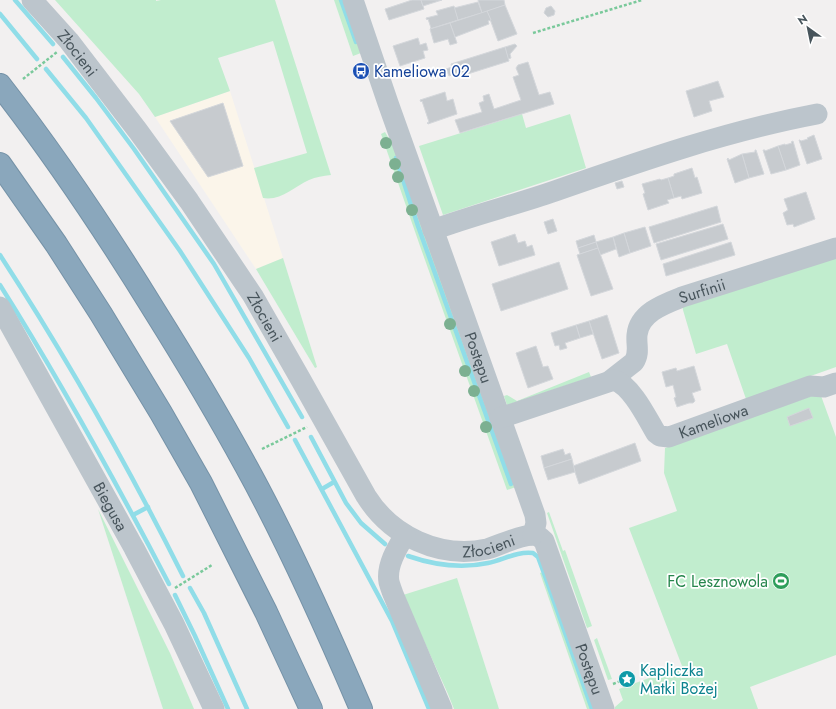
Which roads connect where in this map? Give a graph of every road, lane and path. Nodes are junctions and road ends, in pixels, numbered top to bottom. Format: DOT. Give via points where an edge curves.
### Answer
graph roads {
  1 [pos="32,0"];
  2 [pos="353,0"];
  3 [pos="642,0"];
  4 [pos="533,33"];
  5 [pos="40,65"];
  6 [pos="23,79"];
  7 [pos="0,85"];
  8 [pos="817,114"];
  9 [pos="0,164"];
  10 [pos="433,230"];
  11 [pos="836,248"];
  12 [pos="0,307"];
  13 [pos="611,380"];
  14 [pos="836,383"];
  15 [pos="500,418"];
  16 [pos="289,435"];
  17 [pos="262,449"];
  18 [pos="405,535"];
  19 [pos="534,535"];
  20 [pos="212,565"];
  21 [pos="178,587"];
  22 [pos="214,709"];
  23 [pos="311,709"];
  24 [pos="361,709"];
  25 [pos="442,709"];
  26 [pos="604,709"];
  1 -- 18 [label="street, Złocieni" via="87,64 189,201 253,296 366,496 378,513"];
  2 -- 10 [label="street, Postępu"];
  3 -- 4 [label="path"];
  5 -- 6 [label="path"];
  7 -- 24 [label="highway" via="109,236 197,378 247,467 294,561"];
  8 -- 10 [label="street" via="701,142"];
  9 -- 23 [label="highway" via="56,244 162,413 208,496"];
  10 -- 15 [label="street, Postępu"];
  11 -- 13 [label="street, Surfinii" via="663,304 648,315 639,328 637,358"];
  12 -- 22 [label="street, Biegusa" via="134,548 174,624"];
  13 -- 14 [label="street, Kameliowa" via="617,381 630,391 656,433 669,437 810,386 824,387"];
  13 -- 15 [label="street"];
  15 -- 19 [label="street, Postępu" via="535,515"];
  16 -- 17 [label="path"];
  18 -- 19 [label="street, Złocieni" via="430,546 451,550 493,547"];
  18 -- 25 [label="street" via="396,550 389,581"];
  19 -- 26 [label="street, Postępu" via="541,538 545,544"];
  20 -- 21 [label="path"];
}
